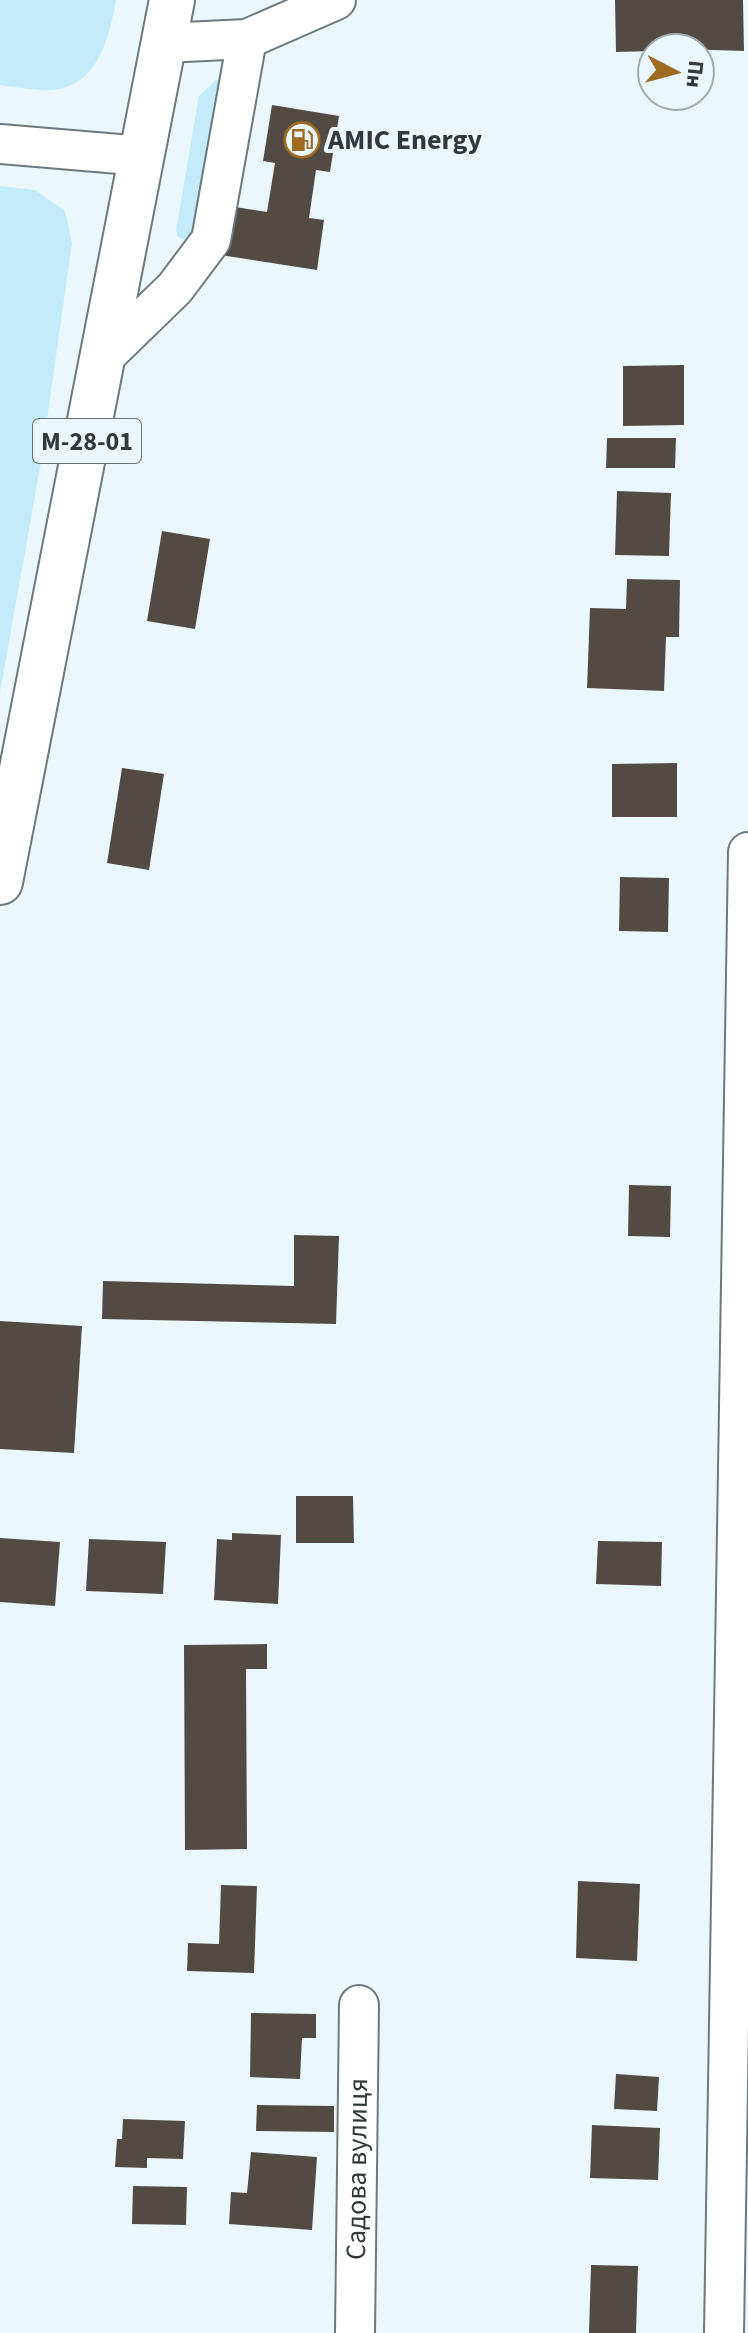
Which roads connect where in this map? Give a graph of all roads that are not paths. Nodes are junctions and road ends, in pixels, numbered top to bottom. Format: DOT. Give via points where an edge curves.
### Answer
graph roads {
  1 [pos="172,0"];
  2 [pos="336,0"];
  3 [pos="247,39"];
  4 [pos="164,43"];
  5 [pos="0,144"];
  6 [pos="143,156"];
  7 [pos="104,357"];
  8 [pos="748,852"];
  9 [pos="0,882"];
  10 [pos="359,2005"];
  11 [pos="355,2333"];
  12 [pos="724,2333"];
  1 -- 4 [label="highway, М-28-01"];
  2 -- 3 [label="street"];
  3 -- 4 [label="street"];
  3 -- 7 [label="street" via="211,240 175,288"];
  4 -- 6 [label="highway, М-28-01"];
  5 -- 6 [label="street"];
  6 -- 7 [label="highway, М-28-01"];
  7 -- 9 [label="highway, М-28-01"];
  8 -- 12 [label="street"];
  10 -- 11 [label="street, Садова вулиця"];
}
